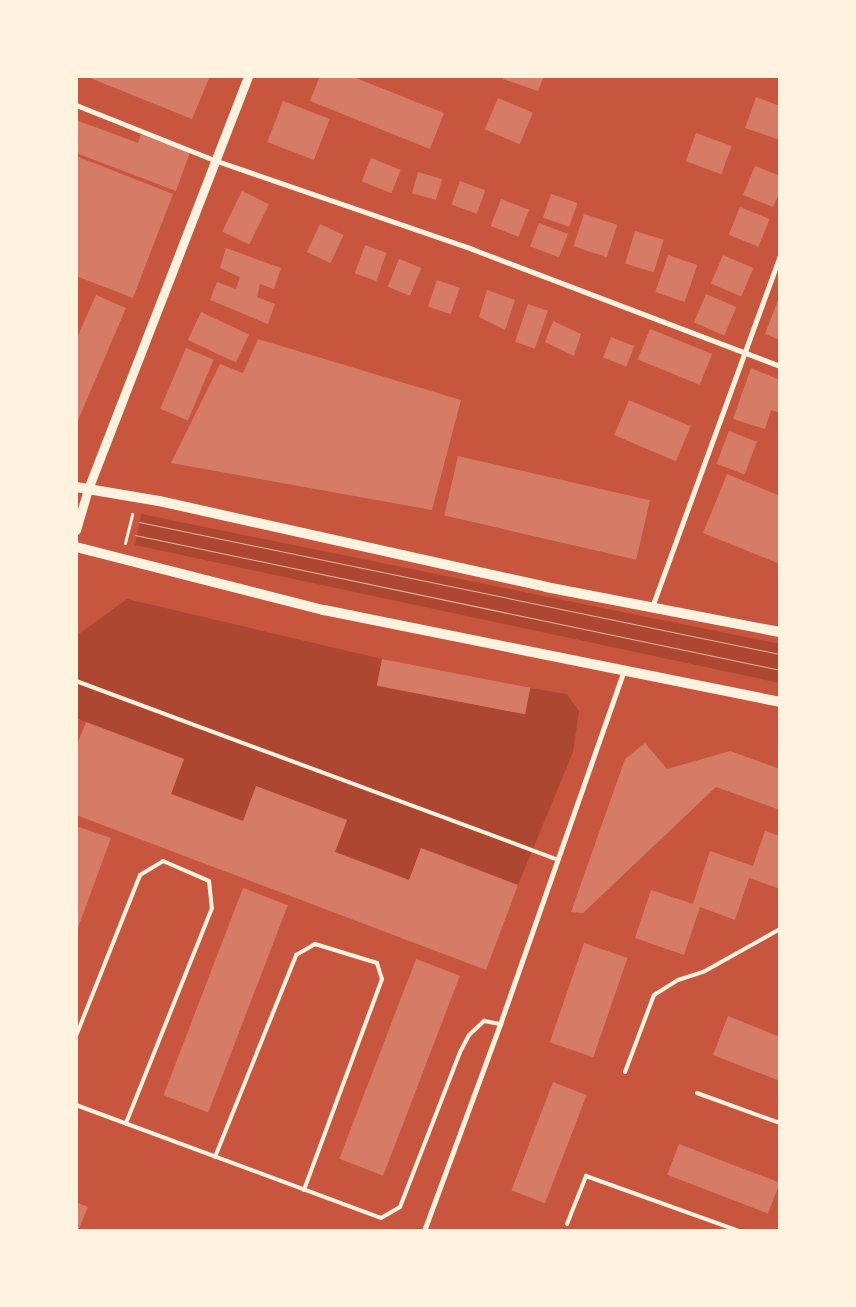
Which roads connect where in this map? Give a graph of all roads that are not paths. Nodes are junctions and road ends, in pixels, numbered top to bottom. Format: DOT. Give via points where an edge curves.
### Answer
graph roads {
  1 [pos="248,76"];
  2 [pos="76,105"];
  3 [pos="217,160"];
  4 [pos="780,255"];
  5 [pos="744,352"];
  6 [pos="780,366"];
  7 [pos="76,487"];
  8 [pos="88,489"];
  9 [pos="76,530"];
  10 [pos="76,547"];
  11 [pos="652,607"];
  12 [pos="780,632"];
  13 [pos="624,670"];
  14 [pos="76,680"];
  15 [pos="780,702"];
  16 [pos="556,859"];
  17 [pos="780,929"];
  18 [pos="500,1024"];
  19 [pos="76,1036"];
  20 [pos="625,1072"];
  21 [pos="697,1093"];
  22 [pos="76,1105"];
  23 [pos="126,1123"];
  24 [pos="780,1123"];
  25 [pos="215,1157"];
  26 [pos="304,1190"];
  27 [pos="567,1224"];
  28 [pos="424,1231"];
  29 [pos="739,1231"];
  1 -- 3 [label="street"];
  2 -- 3 [label="street"];
  3 -- 5 [label="street" via="472,249"];
  3 -- 8 [label="street"];
  4 -- 5 [label="street"];
  5 -- 6 [label="street"];
  5 -- 11 [label="street"];
  7 -- 8 [label="main road"];
  8 -- 9 [label="street"];
  8 -- 11 [label="main road" via="159,501"];
  10 -- 13 [label="main road" via="324,610"];
  11 -- 12 [label="main road"];
  13 -- 15 [label="main road"];
  13 -- 16 [label="street"];
  14 -- 16 [label="lane"];
  16 -- 18 [label="street"];
  17 -- 20 [label="lane" via="654,995"];
  18 -- 26 [label="lane" via="484,1022 469,1035 400,1208 381,1218"];
  18 -- 28 [label="street"];
  19 -- 23 [label="lane" via="140,876 163,861 209,881 212,908"];
  21 -- 24 [label="lane"];
  22 -- 23 [label="lane"];
  23 -- 25 [label="lane"];
  25 -- 26 [label="lane"];
  25 -- 26 [label="lane" via="296,954 315,944 376,962 382,979"];
  27 -- 29 [label="lane" via="586,1176"];
}
